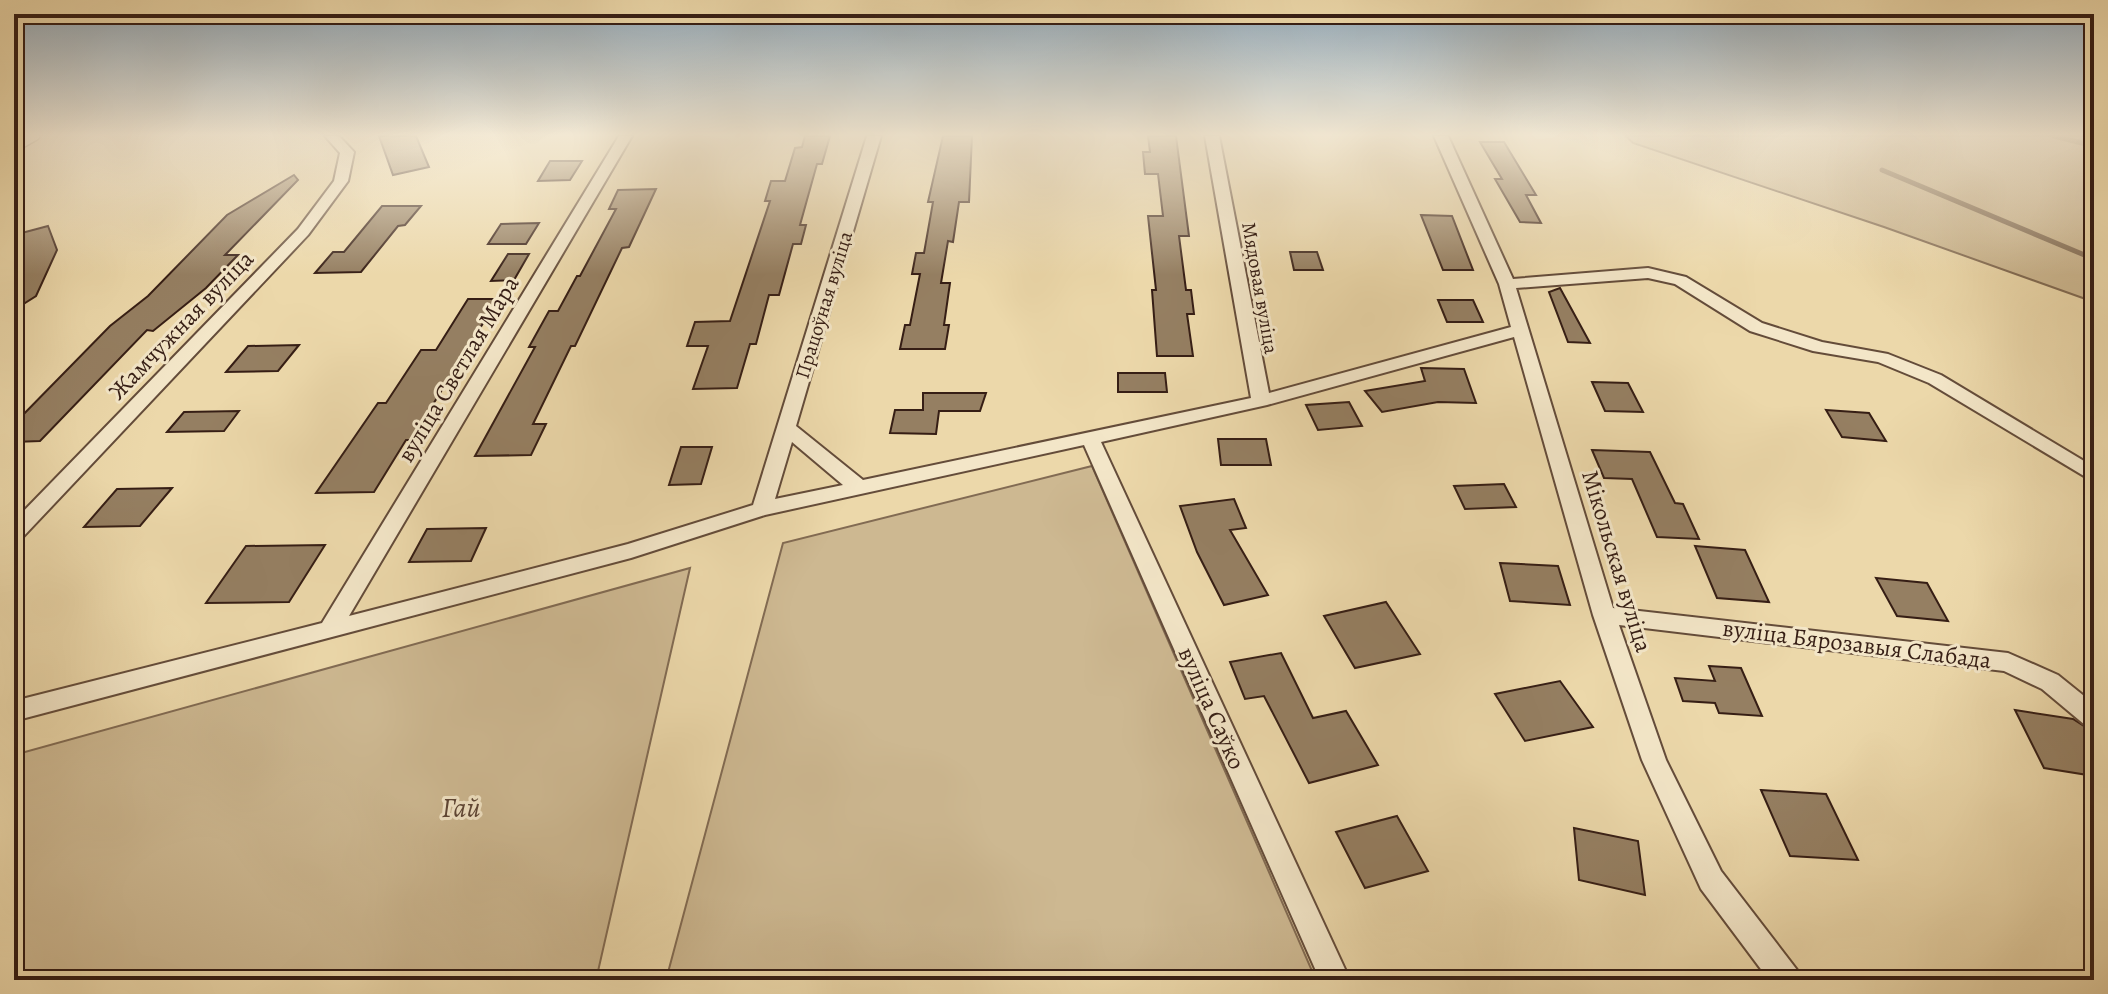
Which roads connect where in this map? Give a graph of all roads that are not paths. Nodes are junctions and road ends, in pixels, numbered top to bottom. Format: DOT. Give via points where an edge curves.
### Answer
graph roads {
  1 [pos="340,182"];
  2 [pos="598,182"];
  3 [pos="860,182"];
  4 [pos="1221,182"];
  5 [pos="1462,182"];
  6 [pos="1507,284"];
  7 [pos="1521,330"];
  8 [pos="1261,401"];
  9 [pos="787,428"];
  10 [pos="1089,436"];
  11 [pos="2094,476"];
  12 [pos="861,489"];
  13 [pos="762,509"];
  14 [pos="14,534"];
  15 [pos="1604,615"];
  16 [pos="331,627"];
  17 [pos="14,711"];
  18 [pos="2094,718"];
  19 [pos="1335,980"];
  20 [pos="1787,980"];
  1 -- 14 [label="street, Жамчужная вуліца" via="303,232"];
  2 -- 16 [label="street, вуліца Светлая Мара"];
  3 -- 9 [label="street, Працоўная вуліца"];
  4 -- 8 [label="street, Мядовая вуліца"];
  5 -- 6 [label="street, Мікольская вуліца"];
  6 -- 7 [label="street, Мікольская вуліца"];
  6 -- 11 [label="street" via="1648,273 1680,280 1756,327 1819,347 1882,358 1935,379"];
  7 -- 8 [label="street"];
  7 -- 15 [label="street, Мікольская вуліца"];
  8 -- 10 [label="street"];
  9 -- 12 [label="street"];
  9 -- 13 [label="street, Працоўная вуліца"];
  10 -- 12 [label="street"];
  10 -- 19 [label="street, вуліца Саўко"];
  12 -- 13 [label="street"];
  13 -- 16 [label="street" via="631,551"];
  15 -- 18 [label="street, вуліца Бярозавыя Слабада" via="2008,662 2050,682"];
  15 -- 20 [label="street, Мікольская вуліца" via="1654,760 1711,880"];
  16 -- 17 [label="street"];
}
